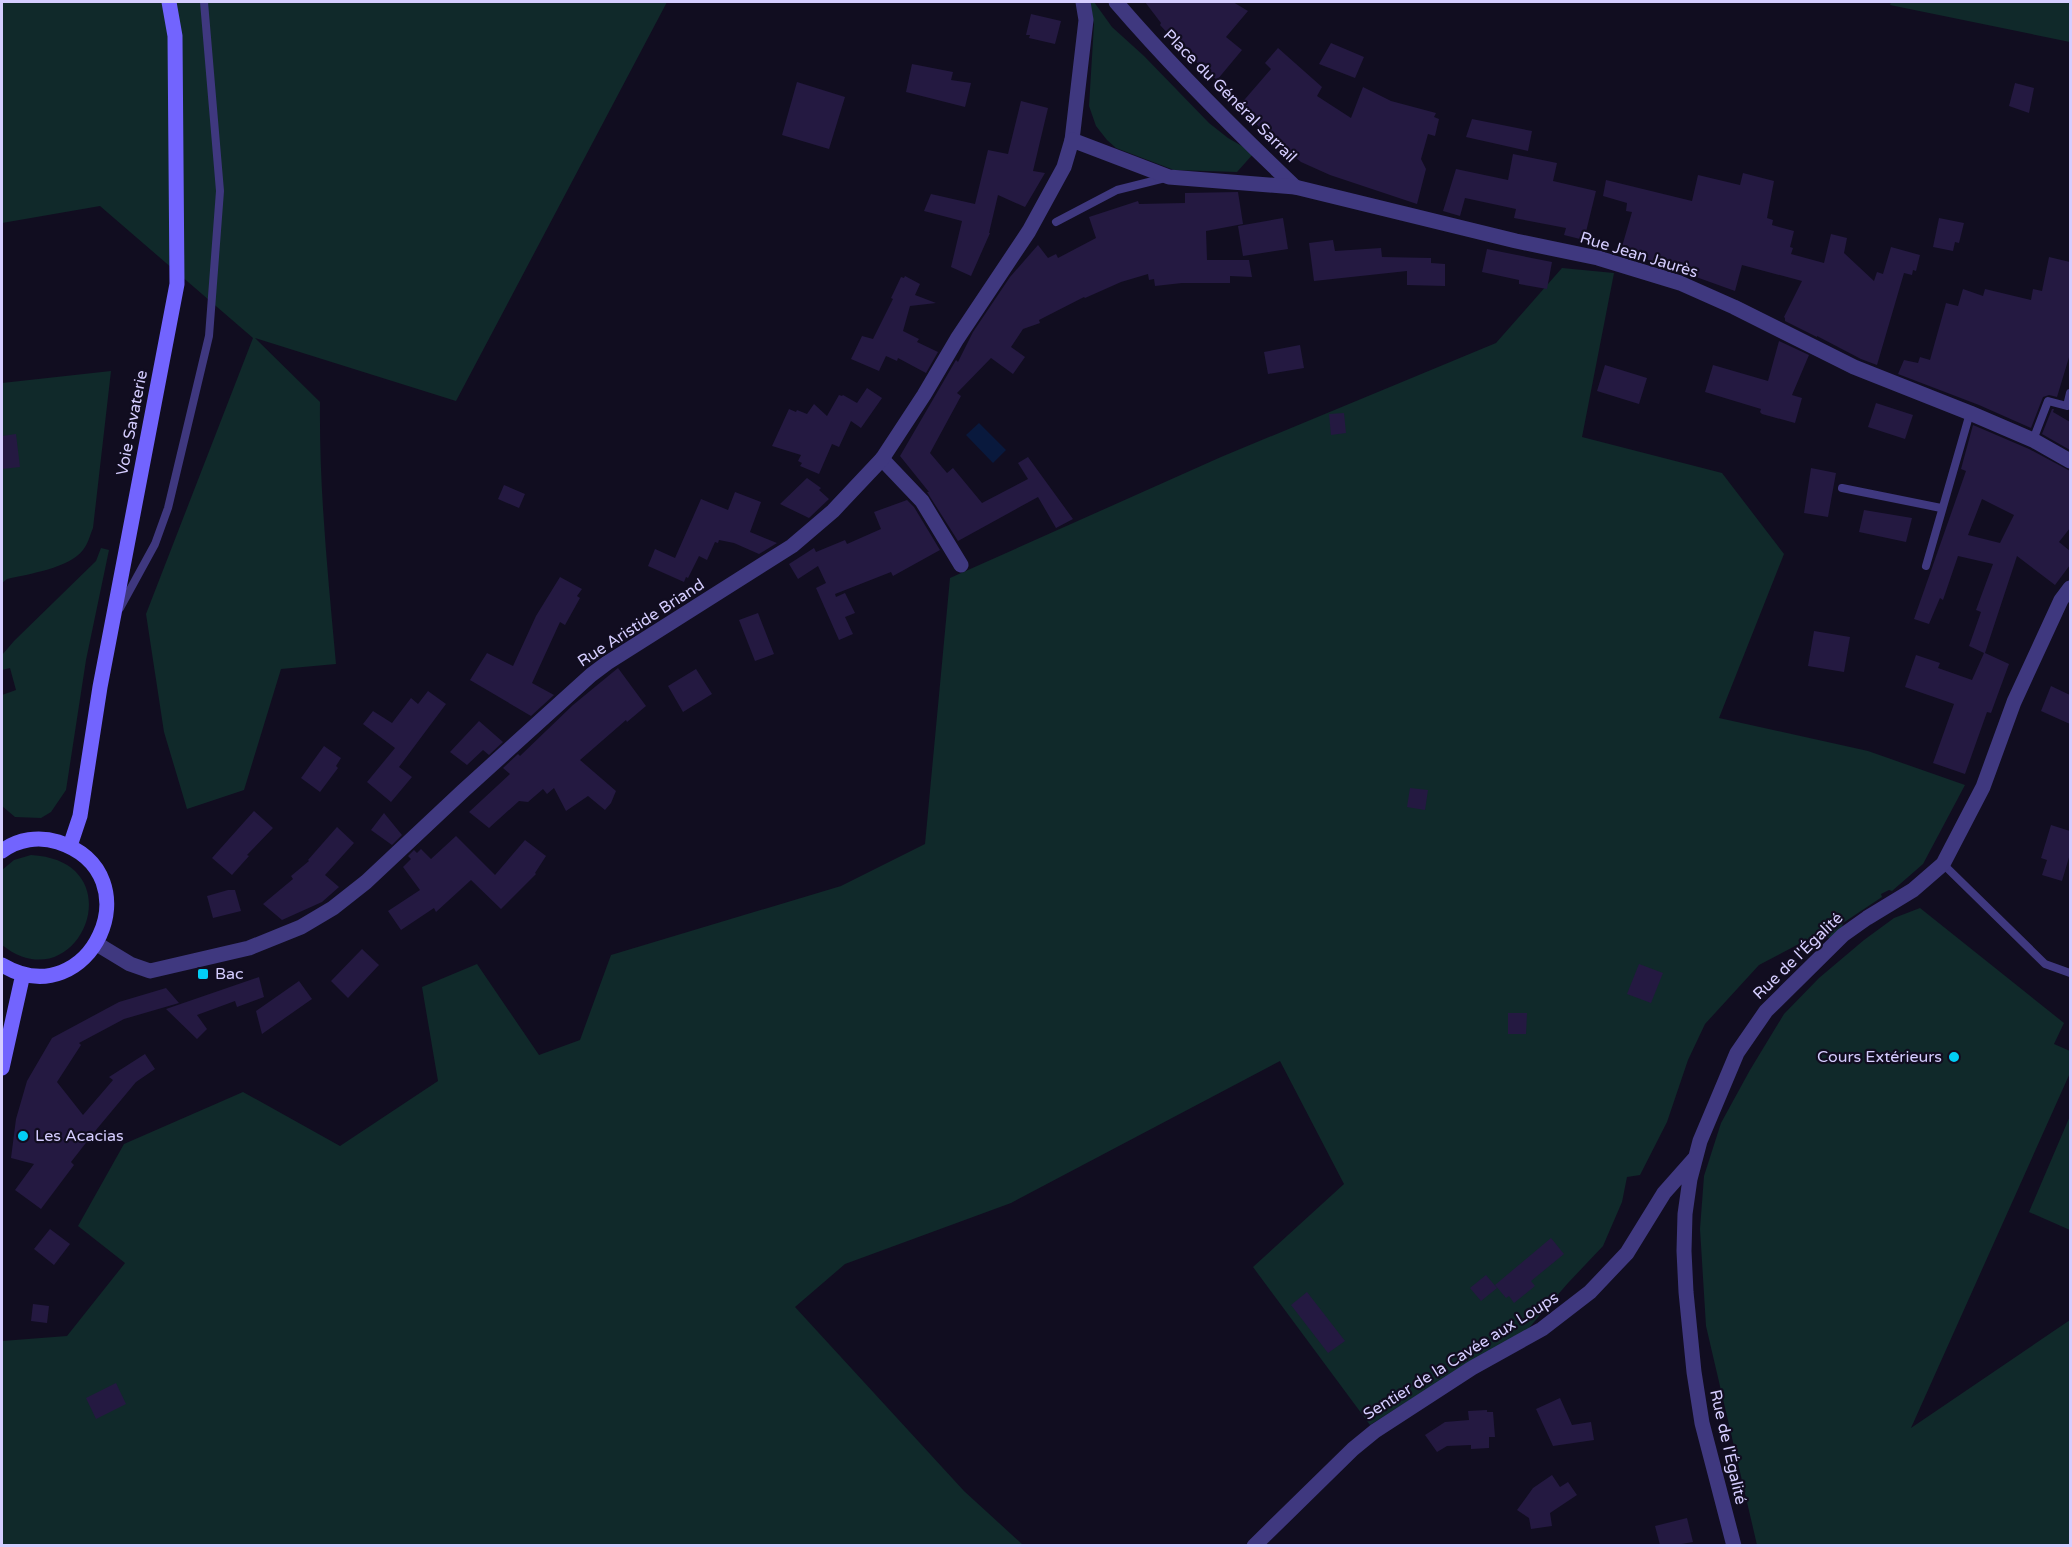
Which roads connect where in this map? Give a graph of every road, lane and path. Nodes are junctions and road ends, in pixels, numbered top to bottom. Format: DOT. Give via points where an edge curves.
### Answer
graph roads {
  1 [pos="169,2"];
  2 [pos="204,2"];
  3 [pos="1083,2"];
  4 [pos="1116,2"];
  5 [pos="1072,140"];
  6 [pos="1169,177"];
  7 [pos="1295,187"];
  8 [pos="1056,222"];
  9 [pos="2070,393"];
  10 [pos="1970,412"];
  11 [pos="2033,440"];
  12 [pos="882,459"];
  13 [pos="2070,461"];
  14 [pos="1842,488"];
  15 [pos="1941,508"];
  16 [pos="962,565"];
  17 [pos="1926,567"];
  18 [pos="2070,588"];
  19 [pos="112,622"];
  20 [pos="70,846"];
  21 [pos="2,850"];
  22 [pos="1943,864"];
  23 [pos="97,944"];
  24 [pos="2,965"];
  25 [pos="2070,973"];
  26 [pos="23,974"];
  27 [pos="2,1068"];
  28 [pos="1695,1158"];
  29 [pos="1254,1545"];
  30 [pos="1734,1545"];
  1 -- 19 [label="main road, Voie Savaterie" via="175,36 177,284"];
  2 -- 19 [label="lane" via="220,191 209,336 168,508 155,544"];
  3 -- 5 [label="street, Rue Aristide Briand" via="1086,20"];
  4 -- 7 [label="street, Place du Général Sarrail" via="1218,113"];
  5 -- 6 [label="street"];
  5 -- 12 [label="street, Rue Aristide Briand" via="1064,167 1029,231"];
  6 -- 7 [label="street, Rue Jean Jaurès"];
  6 -- 8 [label="lane" via="1117,190"];
  7 -- 10 [label="street, Rue Jean Jaurès" via="1598,258 1680,283 1854,367"];
  9 -- 11 [label="lane" via="2067,406 2048,401"];
  10 -- 11 [label="street, Rue Jean Jaurès"];
  10 -- 15 [label="lane"];
  11 -- 13 [label="street, Rue Jean Jaurès"];
  12 -- 16 [label="street" via="922,501"];
  12 -- 23 [label="street, Rue Aristide Briand" via="833,511 792,546 591,675 333,909 249,948 150,971"];
  14 -- 15 [label="lane"];
  15 -- 17 [label="lane"];
  18 -- 22 [label="street, Rue de l'Égalité" via="2014,702 1983,787"];
  19 -- 20 [label="main road, Voie Savaterie" via="80,816"];
  20 -- 21 [label="main road" via="50,839 29,839"];
  20 -- 23 [label="main road" via="88,860 101,878 107,900 106,923"];
  22 -- 25 [label="lane" via="2046,964"];
  22 -- 28 [label="street, Rue de l'Égalité" via="1913,890 1843,935 1766,1011 1737,1053"];
  23 -- 26 [label="main road" via="83,960 64,971 44,976"];
  24 -- 26 [label="main road"];
  26 -- 27 [label="main road"];
  28 -- 29 [label="street, Sentier de la Cavée aux Loups" via="1664,1193 1627,1253 1590,1292 1542,1329 1472,1368 1375,1431"];
  28 -- 30 [label="street, Rue de l'Égalité" via="1684,1231 1690,1342 1702,1423"];
}
